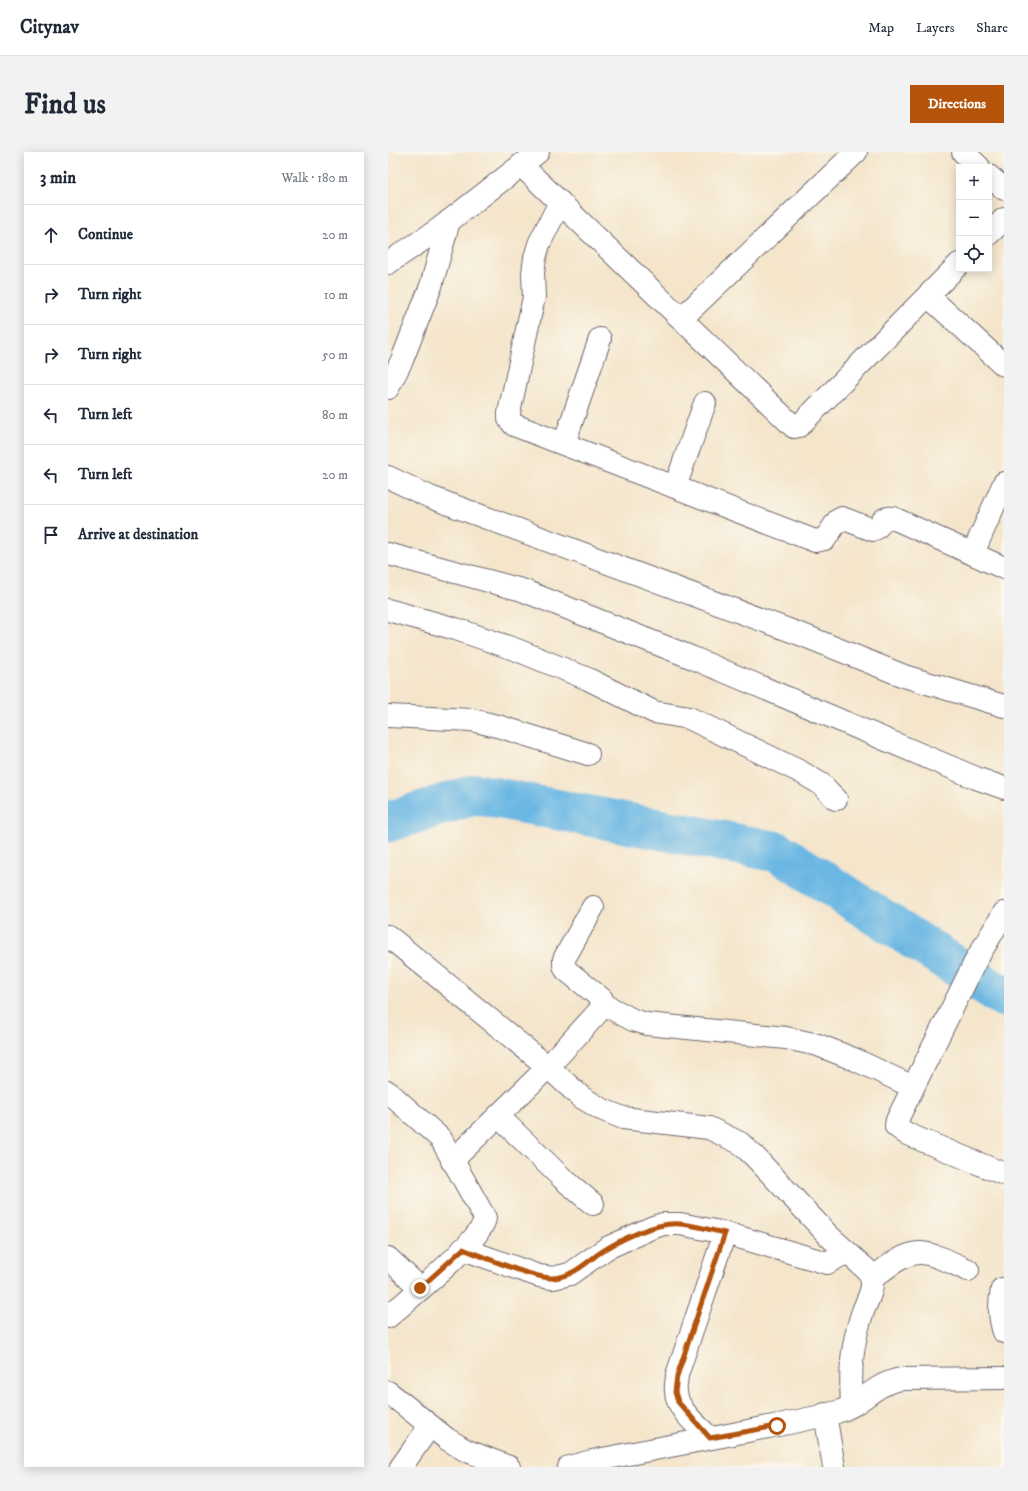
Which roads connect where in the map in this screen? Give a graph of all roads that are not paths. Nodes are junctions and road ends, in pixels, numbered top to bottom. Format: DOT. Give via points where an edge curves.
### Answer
graph roads {
  1 [pos="538,152"];
  2 [pos="856,152"];
  3 [pos="963,152"];
  4 [pos="976,164"];
  5 [pos="521,165"];
  6 [pos="992,179"];
  7 [pos="1004,189"];
  8 [pos="560,202"];
  9 [pos="1004,219"];
  10 [pos="449,221"];
  11 [pos="992,231"];
  12 [pos="388,263"];
  13 [pos="956,267"];
  14 [pos="928,296"];
  15 [pos="682,318"];
  16 [pos="600,339"];
  17 [pos="1004,365"];
  18 [pos="388,388"];
  19 [pos="705,403"];
  20 [pos="564,444"];
  21 [pos="388,477"];
  22 [pos="1004,483"];
  23 [pos="675,487"];
  24 [pos="972,553"];
  25 [pos="388,554"];
  26 [pos="1004,568"];
  27 [pos="388,610"];
  28 [pos="1004,706"];
  29 [pos="388,716"];
  30 [pos="588,754"];
  31 [pos="1004,788"];
  32 [pos="836,799"];
  33 [pos="593,907"];
  34 [pos="1004,913"];
  35 [pos="388,936"];
  36 [pos="603,1004"];
  37 [pos="548,1068"];
  38 [pos="913,1087"];
  39 [pos="388,1092"];
  40 [pos="498,1116"];
  41 [pos="452,1161"];
  42 [pos="1004,1174"];
  43 [pos="593,1204"];
  44 [pos="725,1233"];
  45 [pos="463,1249"];
  46 [pos="847,1252"];
  47 [pos="388,1258"];
  48 [pos="968,1270"];
  49 [pos="873,1278"];
  50 [pos="420,1288"];
  51 [pos="1002,1289"];
  52 [pos="388,1317"];
  53 [pos="1004,1332"];
  54 [pos="1004,1378"];
  55 [pos="388,1392"];
  56 [pos="852,1405"];
  57 [pos="825,1414"];
  58 [pos="430,1426"];
  59 [pos="710,1438"];
  60 [pos="401,1467"];
  61 [pos="509,1467"];
  62 [pos="569,1467"];
  63 [pos="834,1467"];
  1 -- 5 [label="street"];
  2 -- 15 [label="street"];
  3 -- 4 [label="street"];
  5 -- 8 [label="street"];
  5 -- 10 [label="street"];
  6 -- 7 [label="street"];
  8 -- 15 [label="street"];
  8 -- 20 [label="street" via="539,244 535,258 534,297 509,413 514,425"];
  9 -- 11 [label="street"];
  10 -- 12 [label="street"];
  10 -- 18 [label="street" via="431,286 402,360"];
  13 -- 14 [label="street"];
  14 -- 15 [label="street" via="798,426 794,427"];
  14 -- 17 [label="street"];
  16 -- 20 [label="street"];
  19 -- 23 [label="street"];
  20 -- 23 [label="street"];
  21 -- 28 [label="street" via="430,497 904,676"];
  22 -- 24 [label="street"];
  23 -- 24 [label="street" via="814,541 824,539 842,518 873,530 887,517"];
  24 -- 26 [label="street"];
  25 -- 31 [label="street" via="522,590 694,658"];
  27 -- 32 [label="street" via="517,650 588,679 648,710 690,718 800,771 821,784"];
  29 -- 30 [label="street" via="472,720"];
  33 -- 36 [label="street" via="564,959 564,965 566,970 602,999"];
  34 -- 38 [label="street" via="976,960"];
  35 -- 37 [label="street"];
  36 -- 37 [label="street"];
  36 -- 38 [label="street" via="633,1020 647,1024 786,1038 818,1045"];
  37 -- 40 [label="street"];
  37 -- 46 [label="street" via="581,1097 623,1118 710,1128 740,1143"];
  38 -- 42 [label="street" via="897,1120 896,1126 900,1131"];
  39 -- 41 [label="street" via="441,1139"];
  40 -- 41 [label="street"];
  40 -- 43 [label="street" via="561,1178"];
  41 -- 45 [label="street" via="485,1218 480,1231"];
  44 -- 45 [label="street" via="680,1224 663,1224 607,1248 570,1274 553,1278 540,1276"];
  44 -- 46 [label="street" via="827,1263"];
  44 -- 59 [label="street" via="677,1376 675,1392 683,1409"];
  45 -- 50 [label="street"];
  46 -- 49 [label="street"];
  47 -- 50 [label="street"];
  48 -- 49 [label="street" via="918,1252 898,1261"];
  49 -- 56 [label="street" via="852,1350"];
  50 -- 52 [label="street"];
  51 -- 53 [label="street" via="999,1316"];
  54 -- 56 [label="street" via="888,1381"];
  55 -- 58 [label="street"];
  56 -- 57 [label="street" via="838,1412"];
  57 -- 59 [label="street"];
  57 -- 63 [label="street"];
  58 -- 60 [label="street"];
  58 -- 61 [label="street" via="465,1450"];
  59 -- 62 [label="street"];
}
